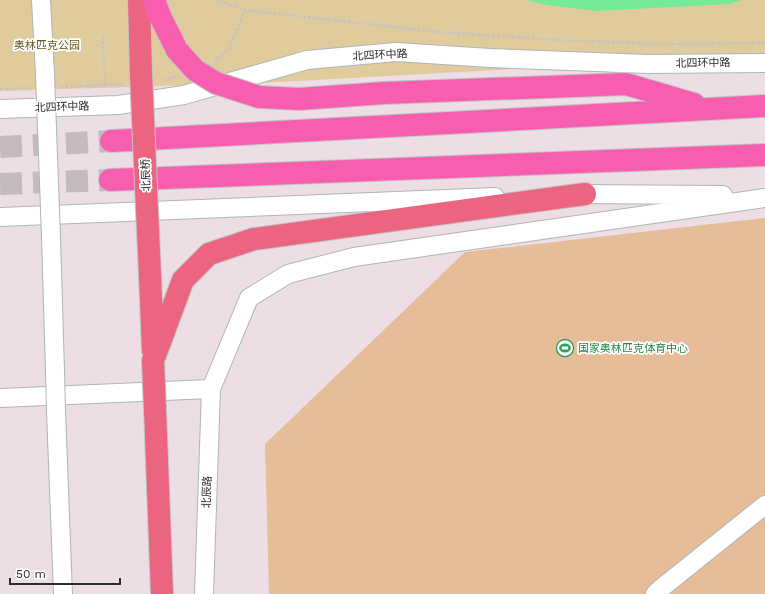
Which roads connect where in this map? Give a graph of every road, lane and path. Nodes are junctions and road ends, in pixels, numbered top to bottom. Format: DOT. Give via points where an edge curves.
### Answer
graph roads {
  1 [pos="41,0"];
  2 [pos="139,0"];
  3 [pos="154,0"];
  4 [pos="215,0"];
  5 [pos="103,36"];
  6 [pos="765,43"];
  7 [pos="765,63"];
  8 [pos="106,85"];
  9 [pos="765,96"];
  10 [pos="765,106"];
  11 [pos="710,108"];
  12 [pos="0,109"];
  13 [pos="111,141"];
  14 [pos="765,150"];
  15 [pos="765,155"];
  16 [pos="730,156"];
  17 [pos="110,180"];
  18 [pos="585,194"];
  19 [pos="765,196"];
  20 [pos="0,217"];
  21 [pos="153,361"];
  22 [pos="211,389"];
  23 [pos="0,398"];
  24 [pos="765,504"];
  25 [pos="63,594"];
  26 [pos="162,594"];
  27 [pos="204,594"];
  28 [pos="656,594"];
  1 -- 25 [label="street, bridge"];
  2 -- 21 [label="main road, 北辰桥, bridge"];
  3 -- 11 [label="highway, bridge" via="177,50 195,70 216,84 259,97 299,99 384,93 626,84"];
  4 -- 6 [label="path" via="245,10 438,32 660,44"];
  5 -- 8 [label="path"];
  7 -- 12 [label="street, 北四环中路" via="648,64 396,52 307,60 184,95 118,105"];
  9 -- 11 [label="highway"];
  10 -- 11 [label="highway"];
  11 -- 13 [label="highway"];
  14 -- 16 [label="highway"];
  15 -- 16 [label="highway"];
  16 -- 17 [label="highway"];
  18 -- 19 [label="street"];
  18 -- 20 [label="street"];
  18 -- 21 [label="main road" via="254,239 209,254 183,280"];
  19 -- 22 [label="street" via="354,258 288,274 249,298"];
  21 -- 26 [label="main road, 北辰桥, bridge"];
  22 -- 23 [label="street"];
  22 -- 27 [label="street, 北辰路"];
  24 -- 28 [label="street"];
}
